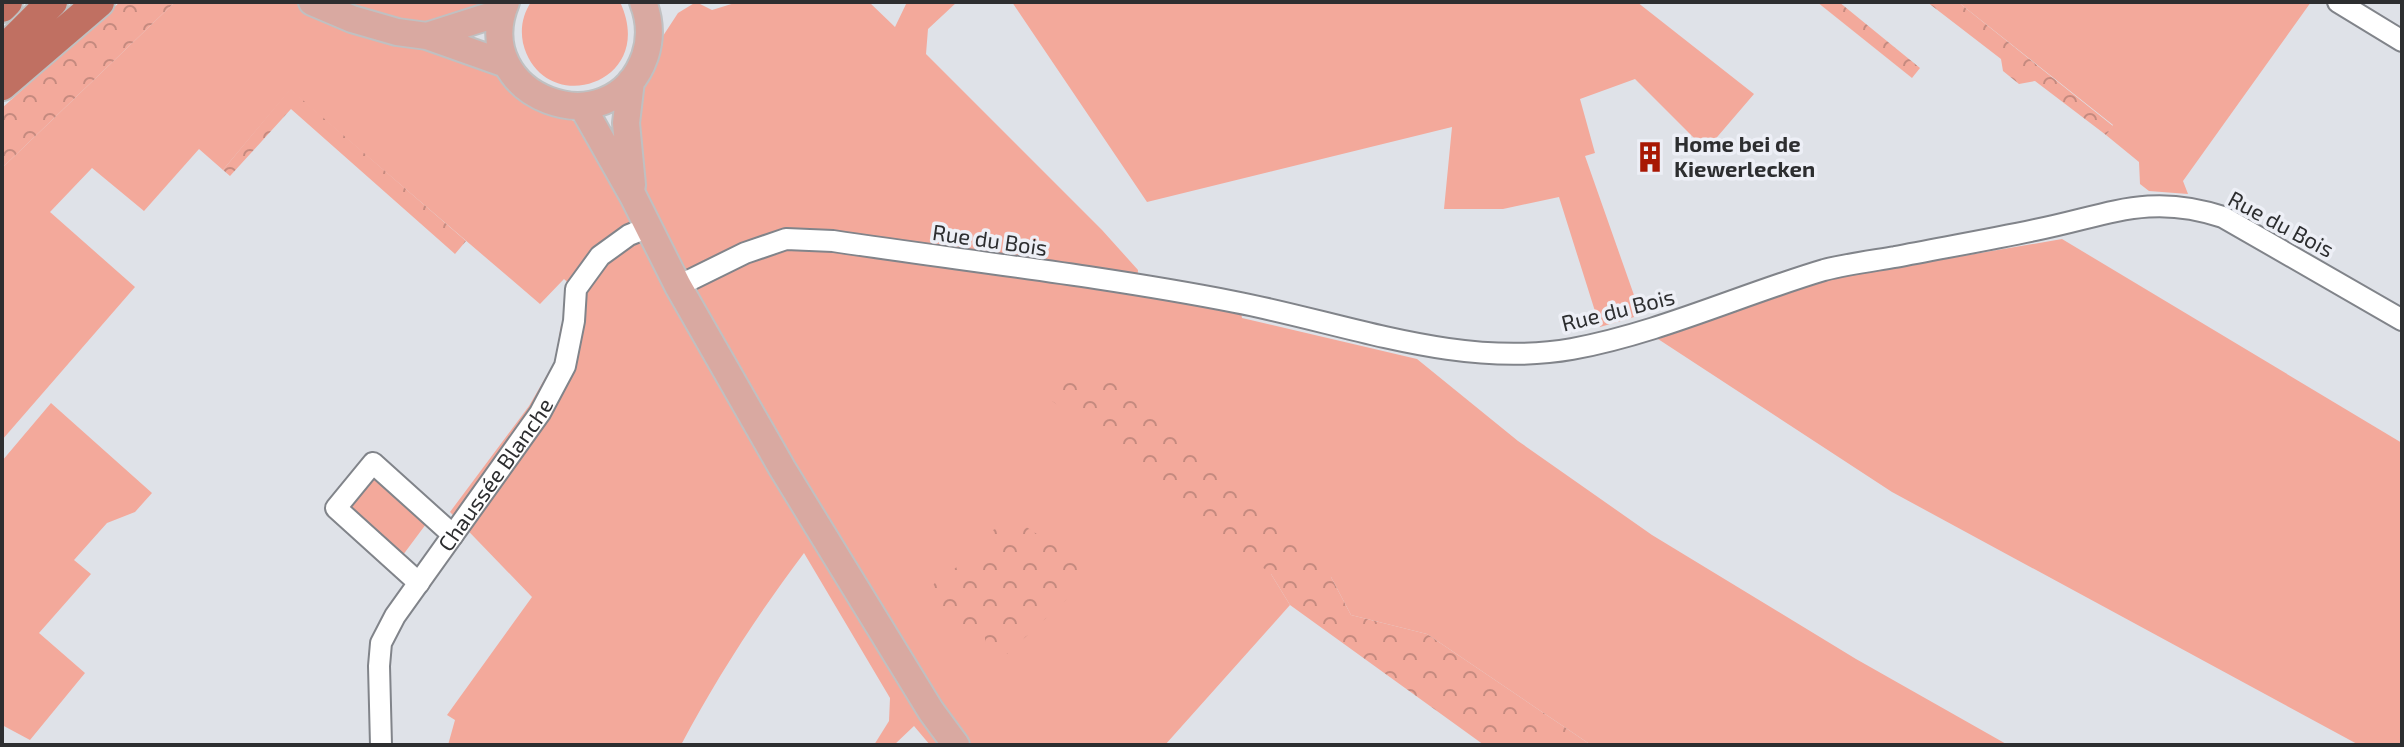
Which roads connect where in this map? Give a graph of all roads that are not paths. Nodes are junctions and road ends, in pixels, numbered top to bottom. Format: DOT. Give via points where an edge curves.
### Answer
graph roads {
  1 [pos="7,2"];
  2 [pos="52,2"];
  3 [pos="99,2"];
  4 [pos="312,2"];
  5 [pos="643,2"];
  6 [pos="2338,2"];
  7 [pos="2,7"];
  8 [pos="504,7"];
  9 [pos="427,36"];
  10 [pos="2402,41"];
  11 [pos="2,52"];
  12 [pos="506,64"];
  13 [pos="631,81"];
  14 [pos="2,85"];
  15 [pos="582,106"];
  16 [pos="633,196"];
  17 [pos="649,227"];
  18 [pos="678,286"];
  19 [pos="2402,320"];
  20 [pos="453,535"];
  21 [pos="419,583"];
  22 [pos="381,745"];
  23 [pos="956,745"];
  1 -- 7 [label="highway"];
  2 -- 11 [label="highway"];
  3 -- 14 [label="highway"];
  4 -- 9 [label="main road" via="352,19"];
  5 -- 13 [label="main road" via="648,45"];
  6 -- 10 [label="street"];
  8 -- 9 [label="main road"];
  8 -- 12 [label="main road" via="499,30"];
  9 -- 12 [label="main road"];
  12 -- 15 [label="main road" via="538,97"];
  13 -- 15 [label="main road" via="617,94"];
  13 -- 16 [label="main road" via="626,123"];
  15 -- 16 [label="main road"];
  16 -- 17 [label="main road"];
  17 -- 18 [label="main road"];
  17 -- 20 [label="street, Chaussée Blanche" via="600,256 576,289 565,366 540,413"];
  18 -- 19 [label="street, Rue du Bois" via="786,239 833,241 1137,284 1422,345 1501,354 1571,349 1645,331 1827,270 2160,205 2193,207 2223,217"];
  18 -- 23 [label="main road" via="840,563"];
  20 -- 21 [label="street, Chaussée Blanche"];
  20 -- 21 [label="street" via="373,463 336,508"];
  21 -- 22 [label="street, Chaussée Blanche" via="381,643"];
}
